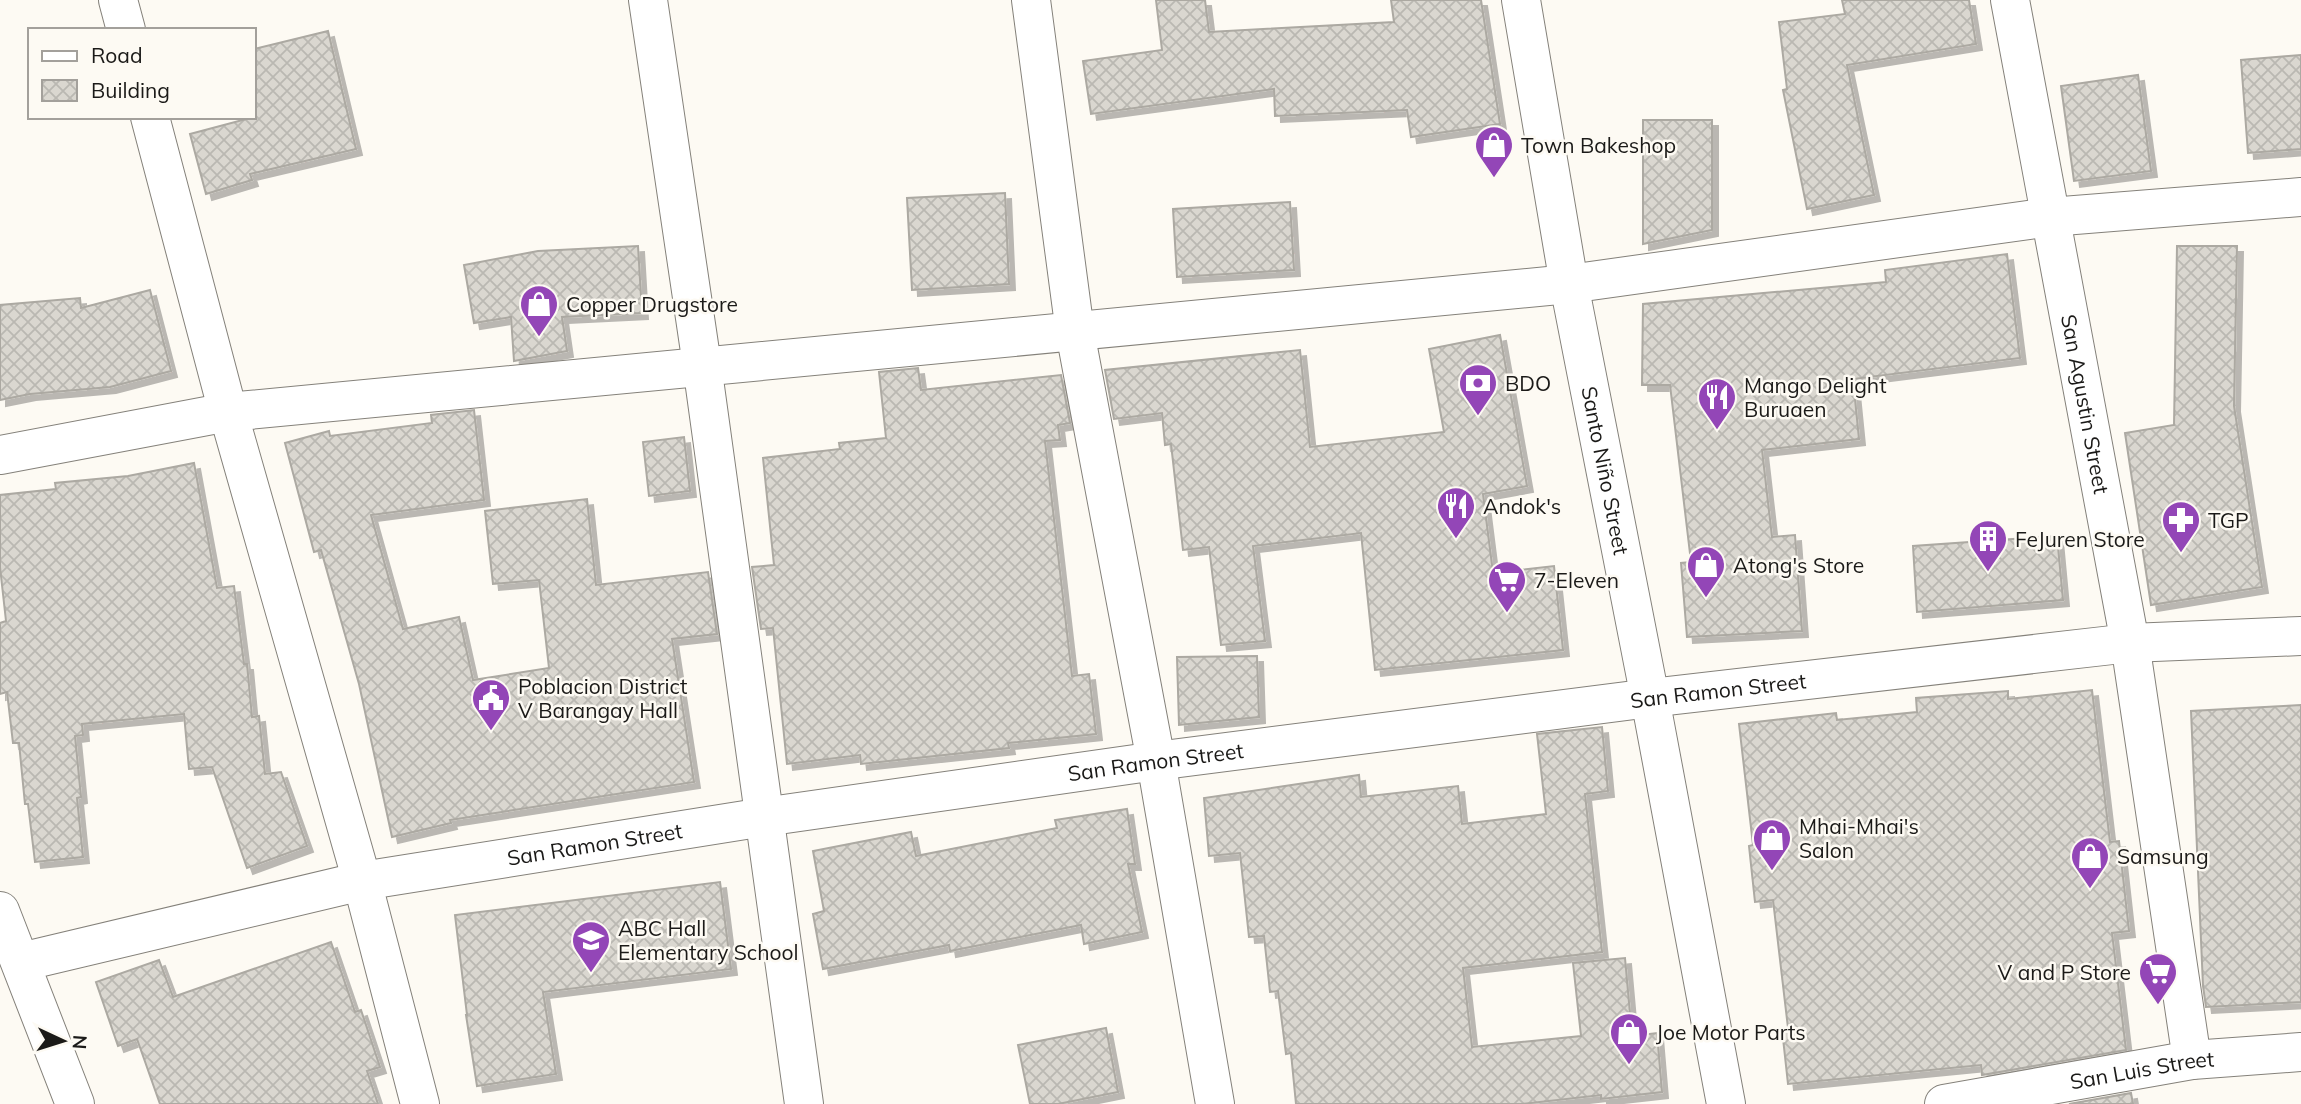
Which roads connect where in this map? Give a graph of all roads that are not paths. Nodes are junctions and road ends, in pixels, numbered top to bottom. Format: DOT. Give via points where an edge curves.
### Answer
graph roads {
  1 [pos="118,0"];
  2 [pos="648,0"];
  3 [pos="1031,0"];
  4 [pos="1521,0"];
  5 [pos="2010,0"];
  6 [pos="125,28"];
  7 [pos="150,119"];
  8 [pos="2301,197"];
  9 [pos="2050,217"];
  10 [pos="1569,284"];
  11 [pos="1074,332"];
  12 [pos="702,365"];
  13 [pos="228,412"];
  14 [pos="0,455"];
  15 [pos="2301,636"];
  16 [pos="2130,643"];
  17 [pos="1650,698"];
  18 [pos="1156,761"];
  19 [pos="764,817"];
  20 [pos="362,881"];
  21 [pos="0,911"];
  22 [pos="20,962"];
  23 [pos="2301,1052"];
  24 [pos="2192,1060"];
  25 [pos="75,1104"];
  26 [pos="420,1104"];
  27 [pos="804,1104"];
  28 [pos="1215,1104"];
  29 [pos="1726,1104"];
  30 [pos="1944,1104"];
  1 -- 6 [label="street"];
  2 -- 12 [label="street"];
  3 -- 11 [label="street"];
  4 -- 10 [label="street, Santo Niño Street"];
  5 -- 9 [label="street, San Agustin Street"];
  7 -- 13 [label="street"];
  8 -- 9 [label="street"];
  9 -- 10 [label="street"];
  9 -- 16 [label="street, San Agustin Street"];
  10 -- 11 [label="street"];
  10 -- 17 [label="street, Santo Niño Street"];
  11 -- 12 [label="street"];
  11 -- 18 [label="street"];
  12 -- 13 [label="street"];
  12 -- 19 [label="street"];
  13 -- 14 [label="street"];
  13 -- 20 [label="street"];
  15 -- 16 [label="street, San Ramon Street"];
  16 -- 17 [label="street, San Ramon Street"];
  16 -- 24 [label="street, San Agustin Street"];
  17 -- 18 [label="street, San Ramon Street"];
  17 -- 29 [label="street, Santo Niño Street"];
  18 -- 19 [label="street, San Ramon Street"];
  18 -- 28 [label="street"];
  19 -- 20 [label="street, San Ramon Street"];
  19 -- 27 [label="street"];
  20 -- 22 [label="street, San Ramon Street"];
  20 -- 26 [label="street"];
  21 -- 22 [label="street"];
  22 -- 25 [label="street"];
  23 -- 24 [label="street, San Luis Street"];
  24 -- 30 [label="street, San Luis Street"];
}
